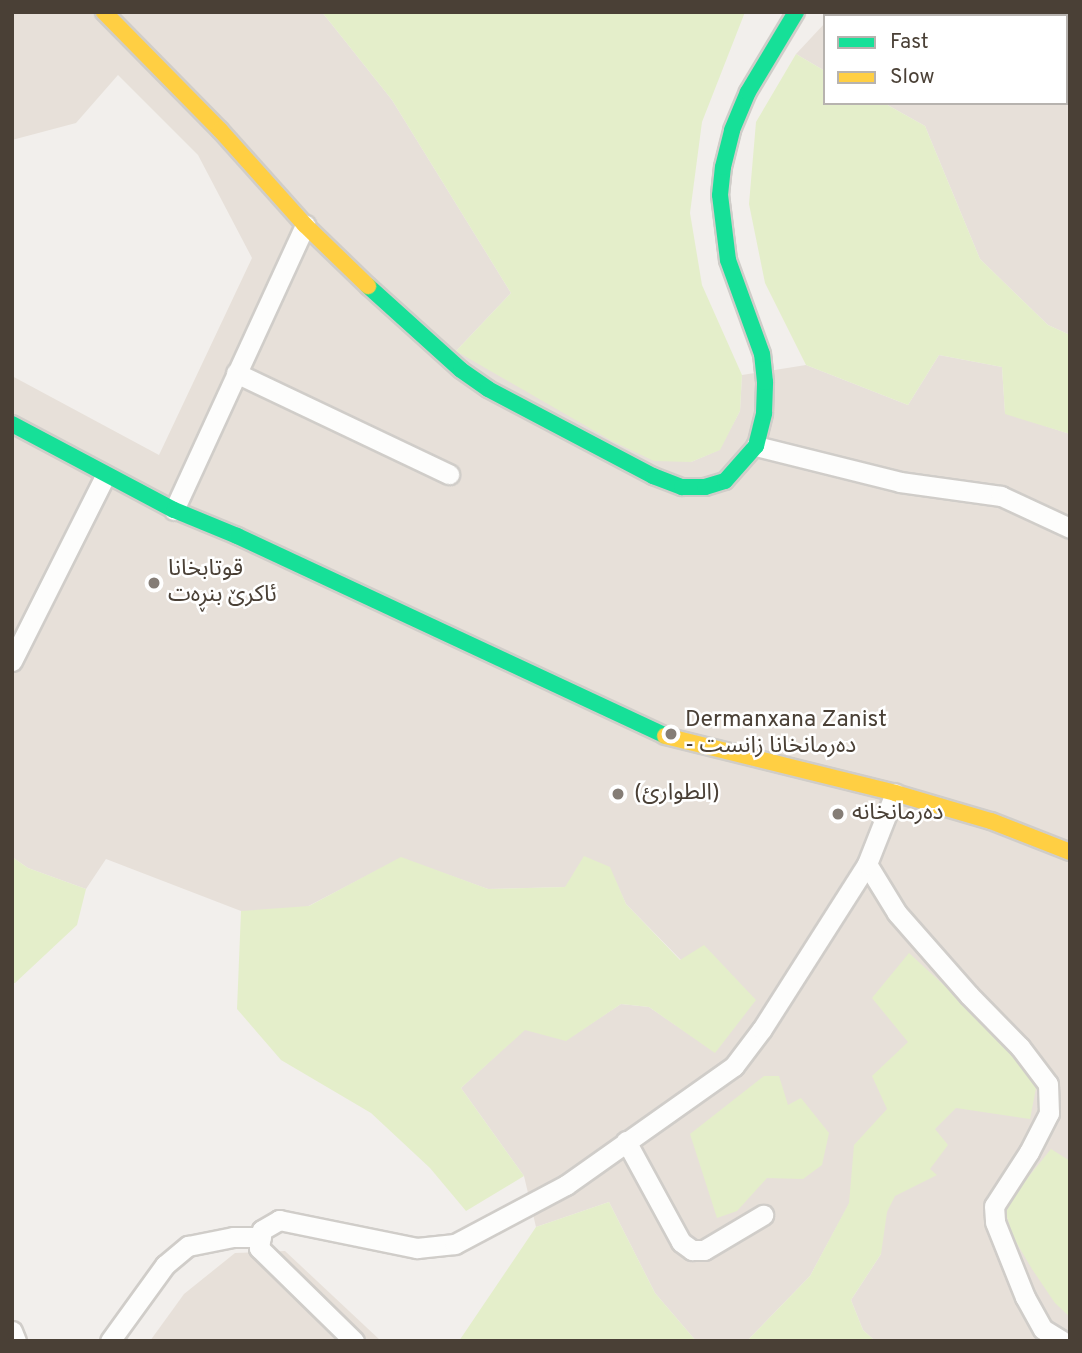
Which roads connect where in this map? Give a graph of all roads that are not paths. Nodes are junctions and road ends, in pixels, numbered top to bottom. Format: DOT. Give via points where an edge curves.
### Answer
graph roads {
  1 [pos="104,12"];
  2 [pos="796,12"];
  3 [pos="305,225"];
  4 [pos="236,373"];
  5 [pos="12,424"];
  6 [pos="756,446"];
  7 [pos="449,474"];
  8 [pos="105,476"];
  9 [pos="174,510"];
  10 [pos="1070,528"];
  11 [pos="12,661"];
  12 [pos="895,793"];
  13 [pos="1070,852"];
  14 [pos="867,864"];
  15 [pos="625,1141"];
  16 [pos="763,1215"];
  17 [pos="261,1237"];
  18 [pos="12,1331"];
  19 [pos="16,1341"];
  20 [pos="110,1341"];
  21 [pos="354,1341"];
  22 [pos="1062,1341"];
  1 -- 3 [label="street"];
  2 -- 6 [label="street" via="748,92 732,130 721,185 728,260 762,354 764,413"];
  3 -- 4 [label="street"];
  3 -- 6 [label="street" via="404,321 488,389 653,476 682,487 705,487 725,481"];
  4 -- 7 [label="street"];
  4 -- 9 [label="street"];
  5 -- 8 [label="street"];
  6 -- 10 [label="street" via="900,482 1001,496"];
  8 -- 9 [label="street"];
  8 -- 11 [label="street"];
  9 -- 12 [label="street" via="675,741"];
  12 -- 13 [label="street" via="991,821"];
  12 -- 14 [label="street"];
  14 -- 15 [label="street" via="734,1066"];
  14 -- 22 [label="street" via="897,914 1020,1047 1048,1084 1049,1113 994,1206 995,1222 1024,1297 1043,1329"];
  15 -- 16 [label="street" via="681,1242 692,1250 704,1250"];
  15 -- 17 [label="street" via="566,1185 455,1244 416,1248 279,1220 262,1230"];
  17 -- 20 [label="street" via="233,1237 188,1247 165,1265"];
  17 -- 21 [label="street" via="259,1248"];
  18 -- 19 [label="street"];
}
